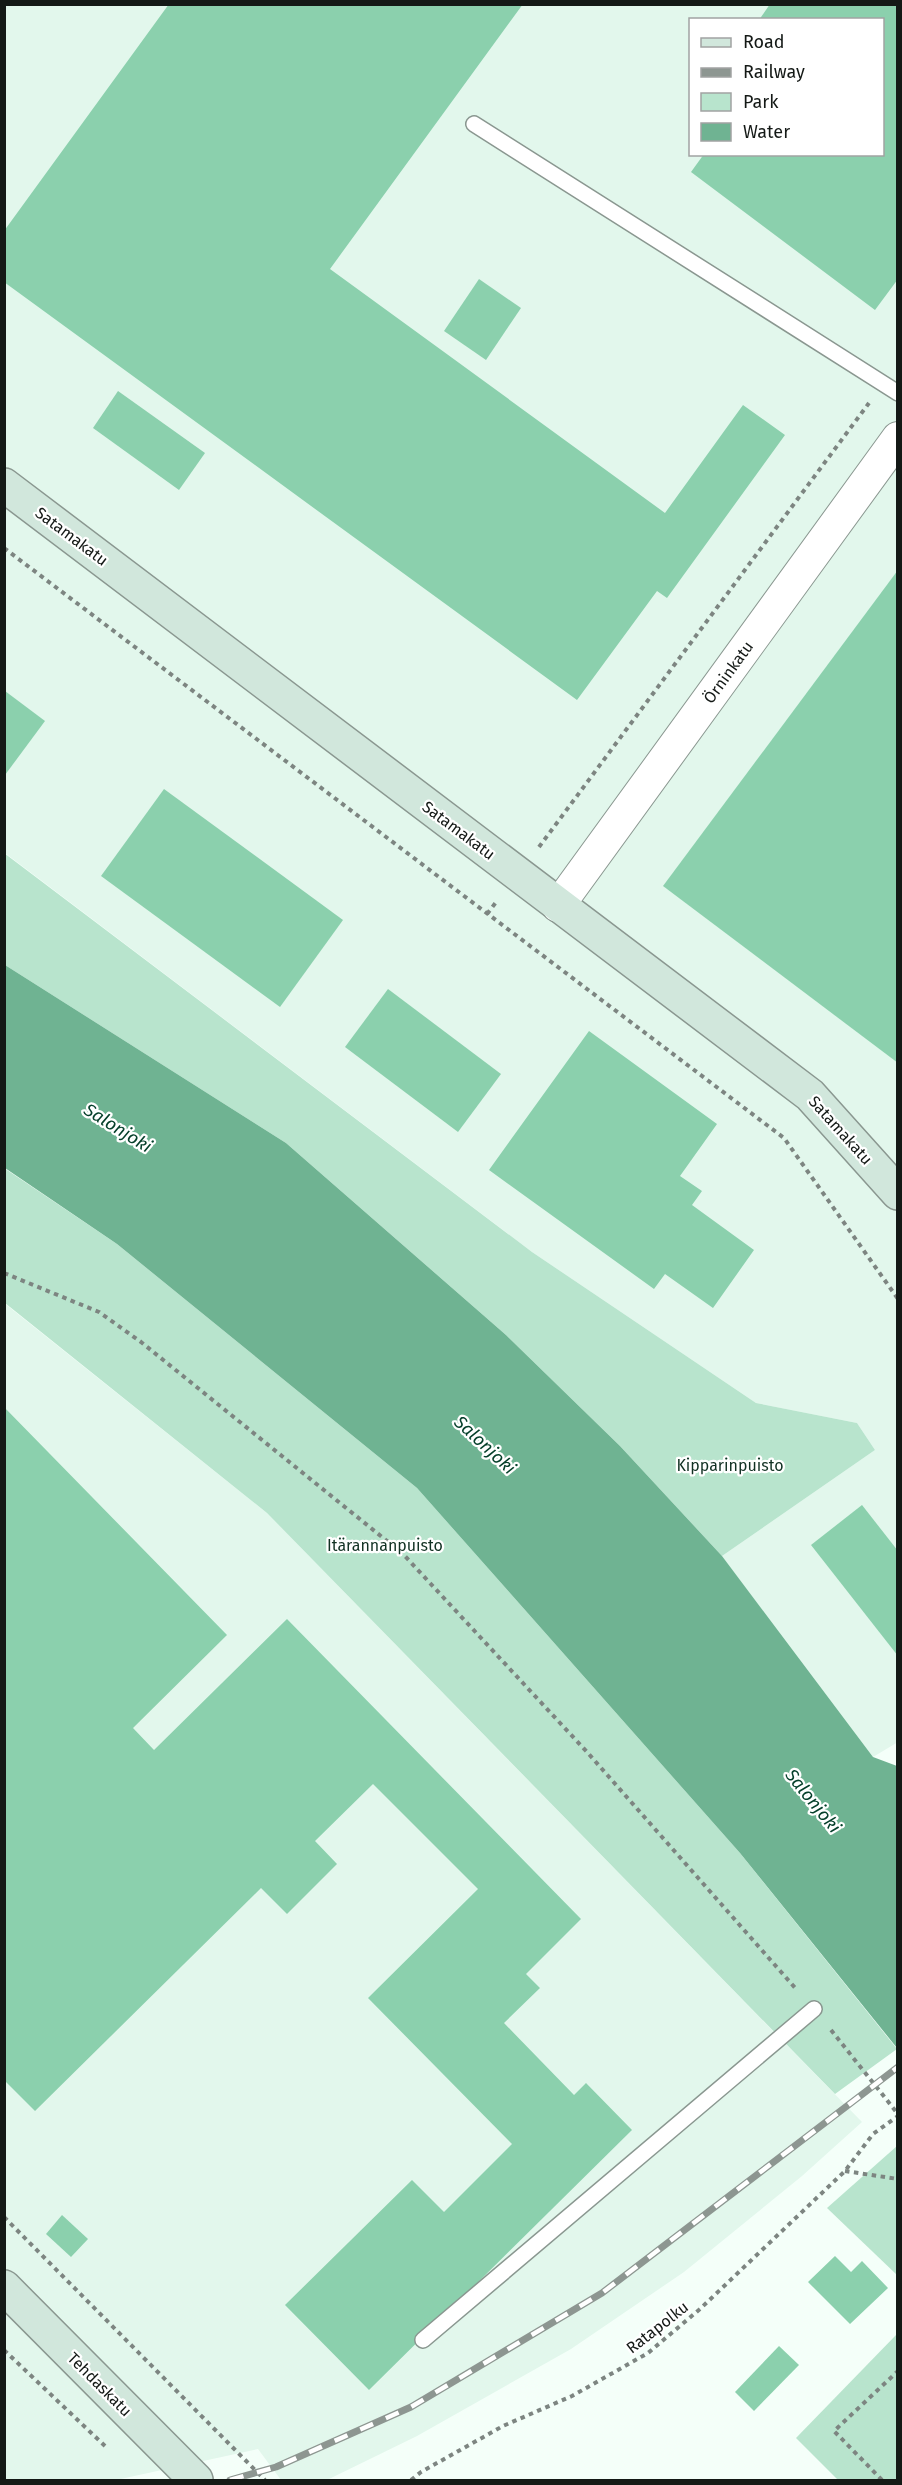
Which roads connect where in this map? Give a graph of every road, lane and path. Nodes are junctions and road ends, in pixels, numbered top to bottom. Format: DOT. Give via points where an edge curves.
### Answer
graph roads {
  1 [pos="474,124"];
  2 [pos="885,383"];
  3 [pos="897,393"];
  4 [pos="897,438"];
  5 [pos="4,485"];
  6 [pos="4,548"];
  7 [pos="518,875"];
  8 [pos="558,906"];
  9 [pos="897,1193"];
  10 [pos="4,1273"];
  11 [pos="897,1299"];
  12 [pos="814,2009"];
  13 [pos="897,2115"];
  14 [pos="845,2171"];
  15 [pos="897,2179"];
  16 [pos="4,2217"];
  17 [pos="4,2287"];
  18 [pos="423,2340"];
  19 [pos="4,2350"];
  20 [pos="897,2371"];
  21 [pos="105,2446"];
  22 [pos="196,2481"];
  23 [pos="265,2481"];
  24 [pos="411,2481"];
  25 [pos="882,2481"];
  1 -- 2 [label="lane"];
  2 -- 3 [label="lane"];
  2 -- 7 [label="path"];
  4 -- 8 [label="street, Örninkatu"];
  5 -- 7 [label="street, Satamakatu"];
  6 -- 11 [label="path" via="784,1138"];
  7 -- 8 [label="street, Satamakatu"];
  8 -- 9 [label="street, Satamakatu" via="810,1095"];
  10 -- 12 [label="path" via="99,1312 403,1554 587,1752"];
  12 -- 13 [label="path"];
  12 -- 18 [label="lane"];
  13 -- 14 [label="path, Ratapolku" via="873,2134"];
  14 -- 15 [label="path"];
  14 -- 24 [label="path, Ratapolku" via="648,2353 572,2396 503,2426"];
  16 -- 23 [label="path"];
  17 -- 22 [label="street, Tehdaskatu"];
  19 -- 21 [label="path"];
  20 -- 25 [label="path" via="834,2431"];
}
